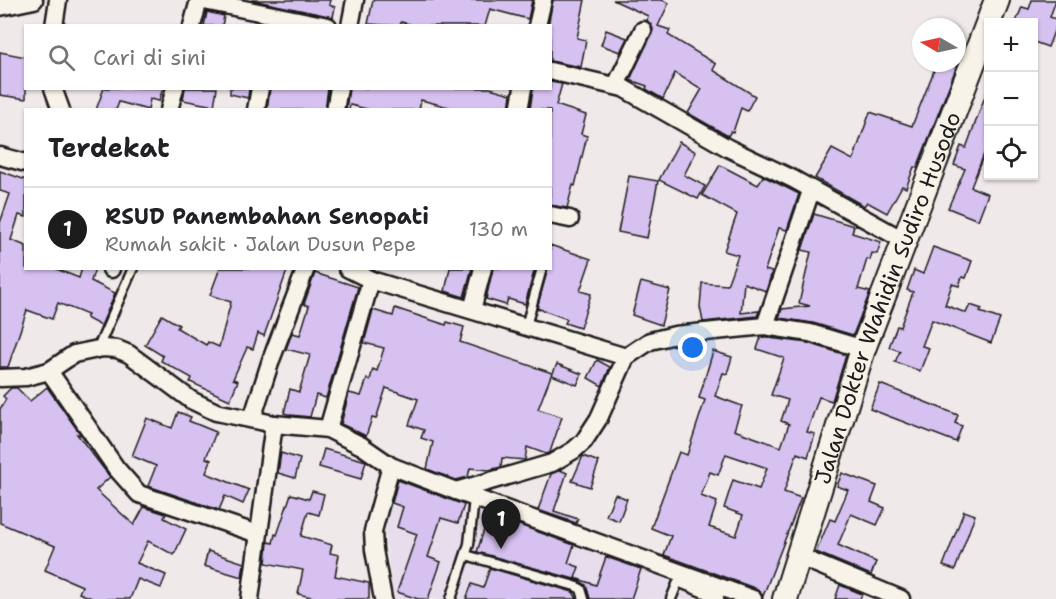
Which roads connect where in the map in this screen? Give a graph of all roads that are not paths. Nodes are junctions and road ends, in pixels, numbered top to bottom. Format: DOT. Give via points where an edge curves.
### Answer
graph roads {
  1 [pos="34,0"];
  2 [pos="58,0"];
  3 [pos="199,0"];
  4 [pos="356,0"];
  5 [pos="543,0"];
  6 [pos="997,0"];
  7 [pos="0,7"];
  8 [pos="272,19"];
  9 [pos="54,24"];
  10 [pos="193,24"];
  11 [pos="312,24"];
  12 [pos="350,24"];
  13 [pos="537,24"];
  14 [pos="643,30"];
  15 [pos="552,71"];
  16 [pos="616,85"];
  17 [pos="54,90"];
  18 [pos="174,90"];
  19 [pos="260,90"];
  20 [pos="339,90"];
  21 [pos="523,90"];
  22 [pos="60,108"];
  23 [pos="170,108"];
  24 [pos="256,108"];
  25 [pos="335,108"];
  26 [pos="519,108"];
  27 [pos="0,156"];
  28 [pos="24,162"];
  29 [pos="812,191"];
  30 [pos="552,215"];
  31 [pos="570,219"];
  32 [pos="905,241"];
  33 [pos="132,270"];
  34 [pos="305,270"];
  35 [pos="351,270"];
  36 [pos="482,270"];
  37 [pos="541,270"];
  38 [pos="371,280"];
  39 [pos="472,310"];
  40 [pos="526,326"];
  41 [pos="765,326"];
  42 [pos="98,349"];
  43 [pos="864,349"];
  44 [pos="626,357"];
  45 [pos="49,371"];
  46 [pos="0,378"];
  47 [pos="252,419"];
  48 [pos="274,424"];
  49 [pos="328,429"];
  50 [pos="391,466"];
  51 [pos="456,491"];
  52 [pos="474,499"];
  53 [pos="258,534"];
  54 [pos="466,555"];
  55 [pos="800,557"];
  56 [pos="250,599"];
  57 [pos="383,599"];
  58 [pos="451,599"];
  59 [pos="584,599"];
  60 [pos="671,599"];
  61 [pos="719,599"];
  62 [pos="753,599"];
  63 [pos="785,599"];
  64 [pos="901,599"];
  1 -- 7 [label="street"];
  2 -- 9 [label="street"];
  3 -- 8 [label="street"];
  3 -- 10 [label="street"];
  4 -- 12 [label="street"];
  5 -- 13 [label="street"];
  6 -- 32 [label="main road, Jalan Dokter Wahidin Sudiro Husodo"];
  8 -- 11 [label="street"];
  14 -- 16 [label="street"];
  15 -- 16 [label="street"];
  16 -- 29 [label="street"];
  17 -- 22 [label="street"];
  18 -- 23 [label="street"];
  19 -- 24 [label="street"];
  20 -- 25 [label="street"];
  21 -- 26 [label="street"];
  27 -- 28 [label="street"];
  29 -- 32 [label="street"];
  29 -- 41 [label="street"];
  30 -- 31 [label="street"];
  32 -- 43 [label="main road, Jalan Dokter Wahidin Sudiro Husodo"];
  33 -- 42 [label="lane"];
  34 -- 47 [label="street"];
  35 -- 38 [label="street"];
  36 -- 39 [label="street"];
  37 -- 40 [label="lane"];
  38 -- 39 [label="street"];
  38 -- 49 [label="street"];
  39 -- 40 [label="street"];
  40 -- 44 [label="street"];
  41 -- 43 [label="street" via="810,333"];
  41 -- 44 [label="street" via="675,335 650,341"];
  42 -- 45 [label="street" via="74,354"];
  42 -- 47 [label="street" via="117,349 129,354 191,400 216,412"];
  43 -- 55 [label="main road, Jalan Dokter Wahidin Sudiro Husodo"];
  44 -- 51 [label="street" via="599,418 574,450 552,463"];
  45 -- 46 [label="street"];
  45 -- 53 [label="street" via="116,468 139,494"];
  47 -- 48 [label="street"];
  48 -- 49 [label="street"];
  48 -- 53 [label="street"];
  49 -- 50 [label="street"];
  50 -- 51 [label="street"];
  50 -- 57 [label="street" via="373,531"];
  51 -- 52 [label="street"];
  52 -- 54 [label="lane"];
  52 -- 62 [label="street"];
  53 -- 56 [label="street"];
  54 -- 58 [label="lane"];
  54 -- 59 [label="lane" via="574,586 581,589"];
  55 -- 63 [label="main road, Jalan Dokter Wahidin Sudiro Husodo"];
  55 -- 64 [label="street"];
  60 -- 61 [label="lane" via="678,582"];
}
